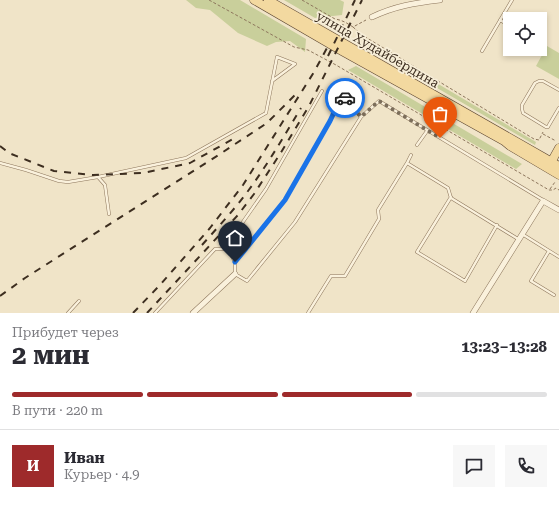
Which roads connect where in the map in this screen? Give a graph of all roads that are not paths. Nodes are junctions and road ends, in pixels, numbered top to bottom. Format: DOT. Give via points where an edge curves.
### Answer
graph roads {
  1 [pos="254,0"];
  2 [pos="268,0"];
  3 [pos="440,0"];
  4 [pos="512,0"];
  5 [pos="372,17"];
  6 [pos="500,20"];
  7 [pos="503,22"];
  8 [pos="482,51"];
  9 [pos="272,81"];
  10 [pos="559,90"];
  11 [pos="322,91"];
  12 [pos="559,108"];
  13 [pos="361,117"];
  14 [pos="427,131"];
  15 [pos="504,141"];
  16 [pos="418,145"];
  17 [pos="559,148"];
  18 [pos="411,155"];
  19 [pos="0,163"];
  20 [pos="407,163"];
  21 [pos="550,164"];
  22 [pos="559,166"];
  23 [pos="559,174"];
  24 [pos="98,177"];
  25 [pos="451,197"];
  26 [pos="543,201"];
  27 [pos="559,210"];
  28 [pos="109,214"];
  29 [pos="497,225"];
  30 [pos="522,234"];
  31 [pos="519,239"];
  32 [pos="228,249"];
  33 [pos="549,251"];
  34 [pos="559,256"];
  35 [pos="235,262"];
  36 [pos="235,274"];
  37 [pos="554,294"];
  38 [pos="79,301"];
  39 [pos="68,313"];
  40 [pos="155,313"];
  41 [pos="193,313"];
  42 [pos="308,313"];
  43 [pos="473,313"];
  1 -- 15 [label="main road, улица Худайбердина"];
  2 -- 21 [label="main road, улица Худайбердина"];
  3 -- 5 [label="street" via="410,4"];
  4 -- 6 [label="lane"];
  6 -- 7 [label="lane"];
  6 -- 8 [label="lane"];
  9 -- 9 [label="lane" via="277,57 295,64 284,72"];
  9 -- 24 [label="lane" via="266,114 186,158"];
  10 -- 12 [label="lane" via="543,81 535,83 522,109 524,113 548,127"];
  11 -- 32 [label="lane"];
  13 -- 14 [label="lane" via="379,101"];
  13 -- 35 [label="lane" via="342,95 285,200"];
  13 -- 36 [label="lane" via="294,222 257,269 247,281"];
  14 -- 16 [label="lane"];
  14 -- 26 [label="lane"];
  15 -- 21 [label="main road"];
  15 -- 23 [label="main road, улица Худайбердина"];
  17 -- 21 [label="main road"];
  18 -- 20 [label="lane"];
  19 -- 24 [label="lane" via="59,181"];
  20 -- 25 [label="lane" via="448,188"];
  20 -- 42 [label="lane" via="378,210 380,219 345,276 331,276"];
  21 -- 22 [label="main road, улица Худайбердина"];
  21 -- 23 [label="main road"];
  24 -- 28 [label="lane" via="105,185"];
  25 -- 29 [label="lane"];
  25 -- 29 [label="lane" via="417,252 465,281"];
  26 -- 27 [label="street"];
  26 -- 30 [label="street"];
  29 -- 31 [label="lane"];
  30 -- 31 [label="street"];
  30 -- 33 [label="lane"];
  31 -- 43 [label="street"];
  32 -- 35 [label="lane"];
  32 -- 40 [label="lane" via="214,249"];
  33 -- 34 [label="lane"];
  33 -- 37 [label="lane" via="531,281"];
  35 -- 36 [label="lane"];
  36 -- 41 [label="street"];
  38 -- 39 [label="lane"];
}
